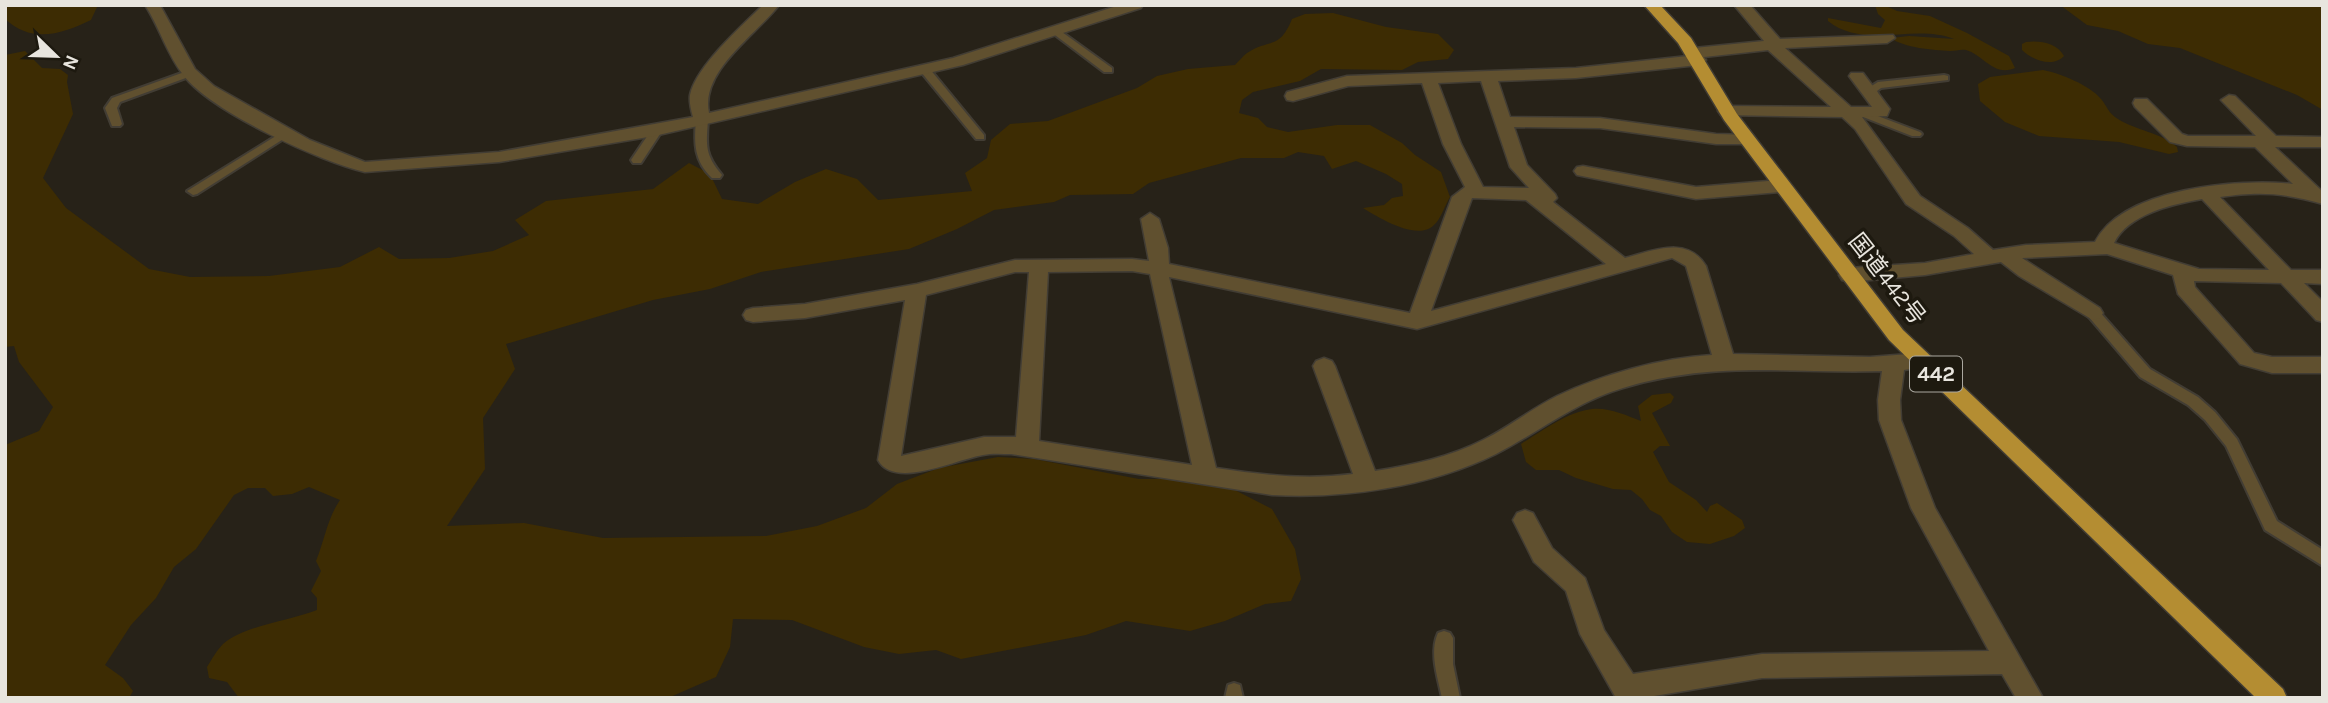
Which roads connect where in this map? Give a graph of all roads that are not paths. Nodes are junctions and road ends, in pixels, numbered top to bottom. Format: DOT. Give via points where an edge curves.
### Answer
graph roads {
  1 [pos="152,5"];
  2 [pos="772,5"];
  3 [pos="1136,5"];
  4 [pos="1651,5"];
  5 [pos="1741,5"];
  6 [pos="1055,30"];
  7 [pos="1887,38"];
  8 [pos="1774,44"];
  9 [pos="1696,56"];
  10 [pos="925,69"];
  11 [pos="1108,70"];
  12 [pos="190,73"];
  13 [pos="1857,76"];
  14 [pos="1488,77"];
  15 [pos="1944,78"];
  16 [pos="1428,79"];
  17 [pos="1293,96"];
  18 [pos="1874,98"];
  19 [pos="2230,100"];
  20 [pos="2141,103"];
  21 [pos="1727,111"];
  22 [pos="1854,113"];
  23 [pos="702,120"];
  24 [pos="1503,122"];
  25 [pos="116,124"];
  26 [pos="656,131"];
  27 [pos="284,134"];
  28 [pos="1916,134"];
  29 [pos="980,137"];
  30 [pos="1746,139"];
  31 [pos="2265,141"];
  32 [pos="2323,142"];
  33 [pos="637,159"];
  34 [pos="1583,171"];
  35 [pos="716,175"];
  36 [pos="1781,186"];
  37 [pos="193,191"];
  38 [pos="1477,192"];
  39 [pos="2207,194"];
  40 [pos="2320,199"];
  41 [pos="1555,212"];
  42 [pos="1150,219"];
  43 [pos="2102,248"];
  44 [pos="1997,256"];
  45 [pos="1039,265"];
  46 [pos="1622,266"];
  47 [pos="1159,269"];
  48 [pos="2183,273"];
  49 [pos="1849,275"];
  50 [pos="2286,277"];
  51 [pos="2323,277"];
  52 [pos="917,291"];
  53 [pos="2093,313"];
  54 [pos="752,315"];
  55 [pos="2323,315"];
  56 [pos="1417,322"];
  57 [pos="1922,361"];
  58 [pos="1725,362"];
  59 [pos="1894,365"];
  60 [pos="2323,365"];
  61 [pos="1324,366"];
  62 [pos="1027,446"];
  63 [pos="1206,475"];
  64 [pos="1367,479"];
  65 [pos="1525,520"];
  66 [pos="2323,559"];
  67 [pos="1444,638"];
  68 [pos="2009,662"];
  69 [pos="1627,692"];
  70 [pos="1451,698"];
  71 [pos="2029,698"];
  72 [pos="2274,698"];
  1 -- 12 [label="street"];
  2 -- 23 [label="street" via="701,88"];
  3 -- 6 [label="street"];
  4 -- 9 [label="highway, 国道442号 / 442"];
  5 -- 8 [label="street"];
  6 -- 10 [label="street"];
  6 -- 11 [label="lane"];
  7 -- 8 [label="street"];
  8 -- 9 [label="street"];
  8 -- 22 [label="street"];
  9 -- 14 [label="street" via="1576,73"];
  9 -- 21 [label="highway, 国道442号 / 442"];
  10 -- 23 [label="street"];
  10 -- 29 [label="lane"];
  12 -- 25 [label="lane" via="116,100 111,108"];
  12 -- 27 [label="street"];
  13 -- 18 [label="street"];
  14 -- 16 [label="street"];
  14 -- 24 [label="street"];
  15 -- 18 [label="lane" via="1878,85 1871,90"];
  16 -- 17 [label="street" via="1347,81"];
  16 -- 38 [label="street" via="1452,144"];
  18 -- 22 [label="street" via="1881,111"];
  19 -- 31 [label="street"];
  20 -- 31 [label="street" via="2176,138"];
  21 -- 22 [label="street"];
  21 -- 30 [label="highway, 国道442号 / 442"];
  22 -- 28 [label="lane"];
  22 -- 44 [label="street" via="1913,200"];
  23 -- 26 [label="street"];
  23 -- 35 [label="lane" via="701,156"];
  24 -- 30 [label="street" via="1613,124"];
  24 -- 41 [label="street" via="1519,167 1556,206"];
  26 -- 27 [label="street" via="499,158 365,167 348,164"];
  26 -- 33 [label="lane"];
  27 -- 37 [label="lane"];
  30 -- 36 [label="highway, 国道442号 / 442"];
  31 -- 32 [label="street"];
  31 -- 40 [label="street"];
  34 -- 36 [label="street" via="1696,193"];
  36 -- 49 [label="highway, 国道442号 / 442"];
  38 -- 41 [label="street" via="1525,192"];
  38 -- 56 [label="street" via="1461,197"];
  39 -- 40 [label="street" via="2278,188"];
  39 -- 43 [label="street" via="2162,203 2131,216 2114,228"];
  39 -- 50 [label="street"];
  41 -- 46 [label="street"];
  42 -- 47 [label="street"];
  43 -- 44 [label="street"];
  43 -- 48 [label="street"];
  44 -- 49 [label="street" via="1925,270"];
  44 -- 53 [label="street"];
  45 -- 47 [label="street"];
  45 -- 52 [label="street" via="1000,268"];
  45 -- 62 [label="street"];
  46 -- 56 [label="street"];
  46 -- 58 [label="street" via="1672,252 1694,262"];
  47 -- 56 [label="street"];
  47 -- 63 [label="street"];
  48 -- 50 [label="street"];
  48 -- 60 [label="street" via="2190,295 2247,359 2272,365"];
  49 -- 57 [label="highway, 国道442号 / 442"];
  50 -- 51 [label="street"];
  50 -- 55 [label="street"];
  52 -- 54 [label="street"];
  52 -- 62 [label="street" via="889,460 907,465 984,446"];
  53 -- 66 [label="lane" via="2144,373 2210,415 2232,443 2271,525"];
  57 -- 59 [label="street"];
  57 -- 72 [label="highway, 国道442号 / 442"];
  58 -- 59 [label="street"];
  58 -- 64 [label="street" via="1687,365 1600,388 1557,406 1498,443 1461,459"];
  59 -- 68 [label="street" via="1889,411 1894,433 1932,528"];
  61 -- 64 [label="street"];
  62 -- 63 [label="street"];
  63 -- 64 [label="street" via="1294,488"];
  65 -- 69 [label="street" via="1543,555 1576,585 1602,652"];
  67 -- 70 [label="lane"];
  68 -- 69 [label="street" via="1762,666"];
  68 -- 71 [label="street"];
}
